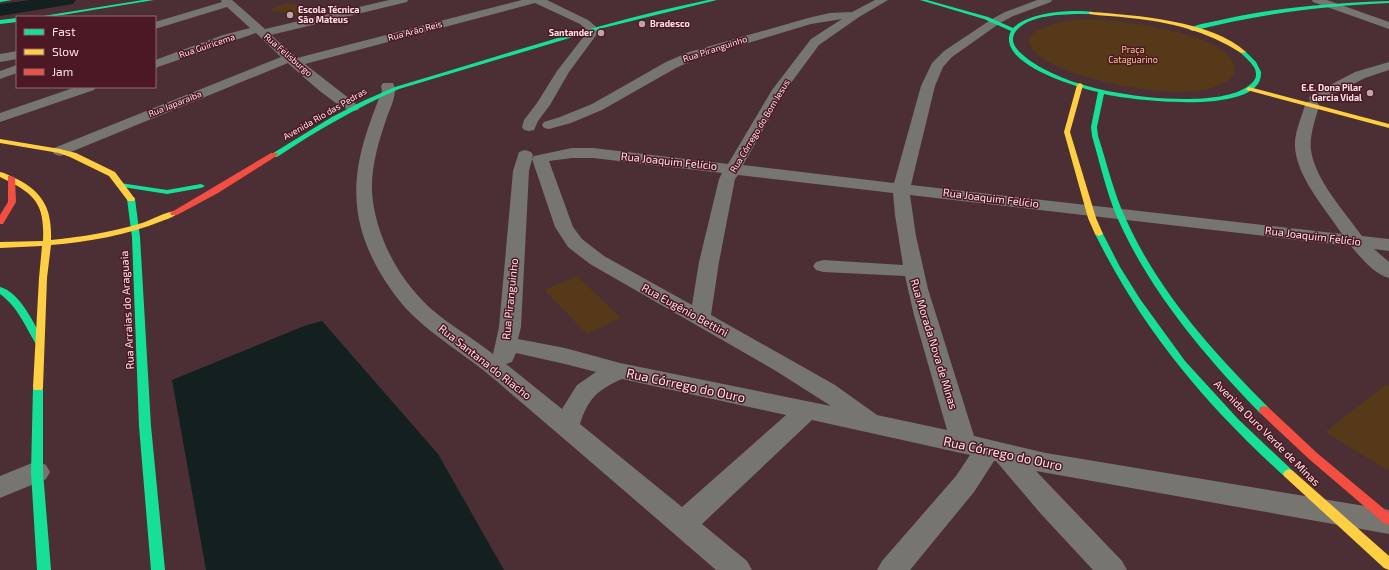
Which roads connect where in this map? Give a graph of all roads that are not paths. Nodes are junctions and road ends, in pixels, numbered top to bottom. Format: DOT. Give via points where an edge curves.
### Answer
graph roads {
  1 [pos="10,0"];
  2 [pos="152,0"];
  3 [pos="403,0"];
  4 [pos="534,0"];
  5 [pos="538,0"];
  6 [pos="695,0"];
  7 [pos="715,0"];
  8 [pos="884,0"];
  9 [pos="922,0"];
  10 [pos="942,0"];
  11 [pos="1047,0"];
  12 [pos="1304,0"];
  13 [pos="1317,0"];
  14 [pos="0,1"];
  15 [pos="227,1"];
  16 [pos="1389,2"];
  17 [pos="1329,4"];
  18 [pos="855,15"];
  19 [pos="47,16"];
  20 [pos="1001,19"];
  21 [pos="16,20"];
  22 [pos="1028,21"];
  23 [pos="0,22"];
  24 [pos="1172,24"];
  25 [pos="156,26"];
  26 [pos="1389,26"];
  27 [pos="591,27"];
  28 [pos="1192,29"];
  29 [pos="1013,30"];
  30 [pos="261,31"];
  31 [pos="16,55"];
  32 [pos="0,58"];
  33 [pos="293,60"];
  34 [pos="156,64"];
  35 [pos="1389,66"];
  36 [pos="16,69"];
  37 [pos="0,75"];
  38 [pos="1256,83"];
  39 [pos="1080,85"];
  40 [pos="86,88"];
  41 [pos="389,89"];
  42 [pos="1249,89"];
  43 [pos="1101,91"];
  44 [pos="1314,102"];
  45 [pos="349,105"];
  46 [pos="543,105"];
  47 [pos="586,113"];
  48 [pos="1389,117"];
  49 [pos="0,118"];
  50 [pos="547,125"];
  51 [pos="1389,126"];
  52 [pos="529,127"];
  53 [pos="558,139"];
  54 [pos="0,141"];
  55 [pos="60,151"];
  56 [pos="594,153"];
  57 [pos="538,157"];
  58 [pos="250,158"];
  59 [pos="733,168"];
  60 [pos="0,174"];
  61 [pos="11,178"];
  62 [pos="122,185"];
  63 [pos="902,188"];
  64 [pos="169,202"];
  65 [pos="1090,210"];
  66 [pos="1120,213"];
  67 [pos="137,214"];
  68 [pos="123,219"];
  69 [pos="0,222"];
  70 [pos="135,228"];
  71 [pos="1356,241"];
  72 [pos="0,244"];
  73 [pos="46,244"];
  74 [pos="1389,245"];
  75 [pos="823,266"];
  76 [pos="913,271"];
  77 [pos="1389,272"];
  78 [pos="0,290"];
  79 [pos="700,319"];
  80 [pos="39,342"];
  81 [pos="506,344"];
  82 [pos="620,371"];
  83 [pos="501,372"];
  84 [pos="807,410"];
  85 [pos="874,424"];
  86 [pos="567,427"];
  87 [pos="985,449"];
  88 [pos="37,472"];
  89 [pos="0,487"];
  90 [pos="1330,511"];
  91 [pos="1389,521"];
  92 [pos="683,524"];
  93 [pos="1389,564"];
  94 [pos="44,570"];
  95 [pos="158,570"];
  96 [pos="738,570"];
  97 [pos="892,570"];
  98 [pos="1112,570"];
  1 -- 14 [label="main road"];
  2 -- 19 [label="main road"];
  3 -- 30 [label="street, Rua Guiricema"];
  4 -- 33 [label="street, Rua Arão Reis"];
  5 -- 27 [label="street"];
  6 -- 27 [label="main road, Avenida Rio das Pedras" via="658,7"];
  7 -- 27 [label="main road, Avenida Rio das Pedras"];
  8 -- 18 [label="street, Rua Córrego do Bom Jesus"];
  9 -- 20 [label="main road"];
  10 -- 20 [label="main road"];
  11 -- 20 [label="street, Rua Morada Nova de Minas"];
  12 -- 24 [label="main road" via="1258,4"];
  13 -- 17 [label="street"];
  15 -- 25 [label="street"];
  15 -- 30 [label="street, Rua Felisburgo"];
  16 -- 17 [label="main road"];
  17 -- 26 [label="street"];
  17 -- 28 [label="main road" via="1251,13"];
  18 -- 47 [label="street, Rua Piranguinho" via="830,17 694,55 669,66"];
  18 -- 59 [label="street, Rua Córrego do Bom Jesus" via="815,42 779,90"];
  20 -- 22 [label="main road"];
  20 -- 29 [label="main road"];
  20 -- 63 [label="street, Rua Morada Nova de Minas" via="948,54 937,66 928,86"];
  21 -- 23 [label="main road"];
  22 -- 24 [label="main road" via="1055,14 1091,13 1131,16"];
  22 -- 29 [label="main road"];
  24 -- 28 [label="main road"];
  27 -- 41 [label="main road, Avenida Rio das Pedras"];
  27 -- 46 [label="street" via="592,35 563,71"];
  28 -- 38 [label="main road" via="1227,43 1251,59 1258,67"];
  29 -- 39 [label="main road" via="1011,45 1020,56 1050,74"];
  30 -- 33 [label="street, Rua Felisburgo"];
  30 -- 34 [label="street, Rua Guiricema" via="222,40"];
  31 -- 32 [label="street"];
  33 -- 45 [label="street, Rua Felisburgo"];
  33 -- 55 [label="street, Rua Japaraiba"];
  35 -- 44 [label="street" via="1364,73 1340,84"];
  36 -- 37 [label="street"];
  38 -- 42 [label="main road"];
  38 -- 44 [label="main road"];
  39 -- 43 [label="main road"];
  39 -- 65 [label="main road, Avenida Ouro Verde de Minas" via="1067,132"];
  40 -- 49 [label="street"];
  41 -- 45 [label="main road, Avenida Rio das Pedras"];
  41 -- 83 [label="street, Rua Santana do Riacho" via="365,173 364,196 385,265 395,282 421,311"];
  42 -- 43 [label="main road" via="1234,95 1188,101 1152,99"];
  42 -- 44 [label="main road"];
  43 -- 66 [label="main road, Avenida Ouro Verde de Minas" via="1094,127 1095,136"];
  44 -- 48 [label="main road"];
  44 -- 51 [label="main road"];
  44 -- 71 [label="street" via="1303,139 1308,168"];
  45 -- 58 [label="main road, Avenida Rio das Pedras"];
  45 -- 70 [label="main road, Avenida Rio das Pedras" via="195,201 163,218"];
  46 -- 50 [label="street"];
  46 -- 52 [label="street" via="531,120"];
  47 -- 50 [label="street, Rua Piranguinho" via="567,121"];
  47 -- 53 [label="street, Rua Piranguinho"];
  50 -- 52 [label="street"];
  50 -- 53 [label="street" via="556,129"];
  52 -- 57 [label="street" via="524,134 522,150"];
  53 -- 56 [label="street, Rua Joaquim Felício"];
  53 -- 57 [label="street" via="557,149"];
  54 -- 55 [label="main road, Rua Arraias do Araguaia"];
  55 -- 62 [label="main road, Rua Arraias do Araguaia" via="112,174"];
  56 -- 57 [label="street, Rua Joaquim Felício"];
  56 -- 59 [label="street, Rua Joaquim Felício"];
  57 -- 79 [label="street, Rua Eugênio Bettini" via="564,227 575,243 597,260"];
  57 -- 81 [label="street, Rua Piranguinho" via="521,171 510,327"];
  59 -- 63 [label="street, Rua Joaquim Felício"];
  59 -- 79 [label="street, Rua Córrego do Bom Jesus" via="727,179"];
  60 -- 61 [label="main road"];
  61 -- 69 [label="main road" via="12,202"];
  61 -- 73 [label="main road" via="37,196 44,208"];
  62 -- 64 [label="main road" via="167,192 204,185"];
  62 -- 67 [label="main road, Rua Arraias do Araguaia" via="130,196"];
  63 -- 65 [label="street, Rua Joaquim Felício"];
  63 -- 76 [label="street, Rua Morada Nova de Minas"];
  65 -- 66 [label="street, Rua Joaquim Felício"];
  65 -- 90 [label="main road, Avenida Ouro Verde de Minas" via="1111,260 1128,289 1175,355 1223,410"];
  66 -- 71 [label="street, Rua Joaquim Felício"];
  66 -- 91 [label="main road, Avenida Ouro Verde de Minas" via="1151,273 1195,335 1263,410 1329,471"];
  67 -- 68 [label="main road"];
  67 -- 70 [label="main road, Rua Arraias do Araguaia"];
  70 -- 73 [label="main road, Avenida Rio das Pedras" via="115,234"];
  70 -- 95 [label="main road, Rua Arraias do Araguaia" via="145,426"];
  71 -- 74 [label="street, Rua Joaquim Felício"];
  71 -- 77 [label="street" via="1369,256"];
  72 -- 73 [label="main road, Avenida Rio das Pedras"];
  73 -- 80 [label="main road"];
  75 -- 76 [label="street"];
  76 -- 87 [label="street, Rua Morada Nova de Minas" via="954,410"];
  78 -- 80 [label="main road" via="8,294 28,318"];
  79 -- 85 [label="street, Rua Eugênio Bettini" via="784,365"];
  80 -- 88 [label="main road"];
  81 -- 82 [label="street, Rua Córrego do Ouro"];
  81 -- 83 [label="street, Rua Piranguinho"];
  82 -- 84 [label="street, Rua Córrego do Ouro"];
  82 -- 86 [label="street, Rua Córrego do Ouro" via="599,378 584,391 573,407"];
  83 -- 86 [label="street, Rua Santana do Riacho"];
  84 -- 85 [label="street, Rua Córrego do Ouro"];
  84 -- 92 [label="street"];
  85 -- 87 [label="street, Rua Córrego do Ouro"];
  86 -- 92 [label="street, Rua Santana do Riacho"];
  87 -- 90 [label="street, Rua Córrego do Ouro" via="1046,463"];
  87 -- 97 [label="street" via="965,484"];
  87 -- 98 [label="street, Rua Morada Nova de Minas" via="1051,506"];
  88 -- 89 [label="street"];
  88 -- 94 [label="main road"];
  90 -- 91 [label="street, Rua Córrego do Ouro"];
  90 -- 93 [label="main road, Avenida Ouro Verde de Minas"];
  92 -- 96 [label="street, Rua Santana do Riacho"];
}
